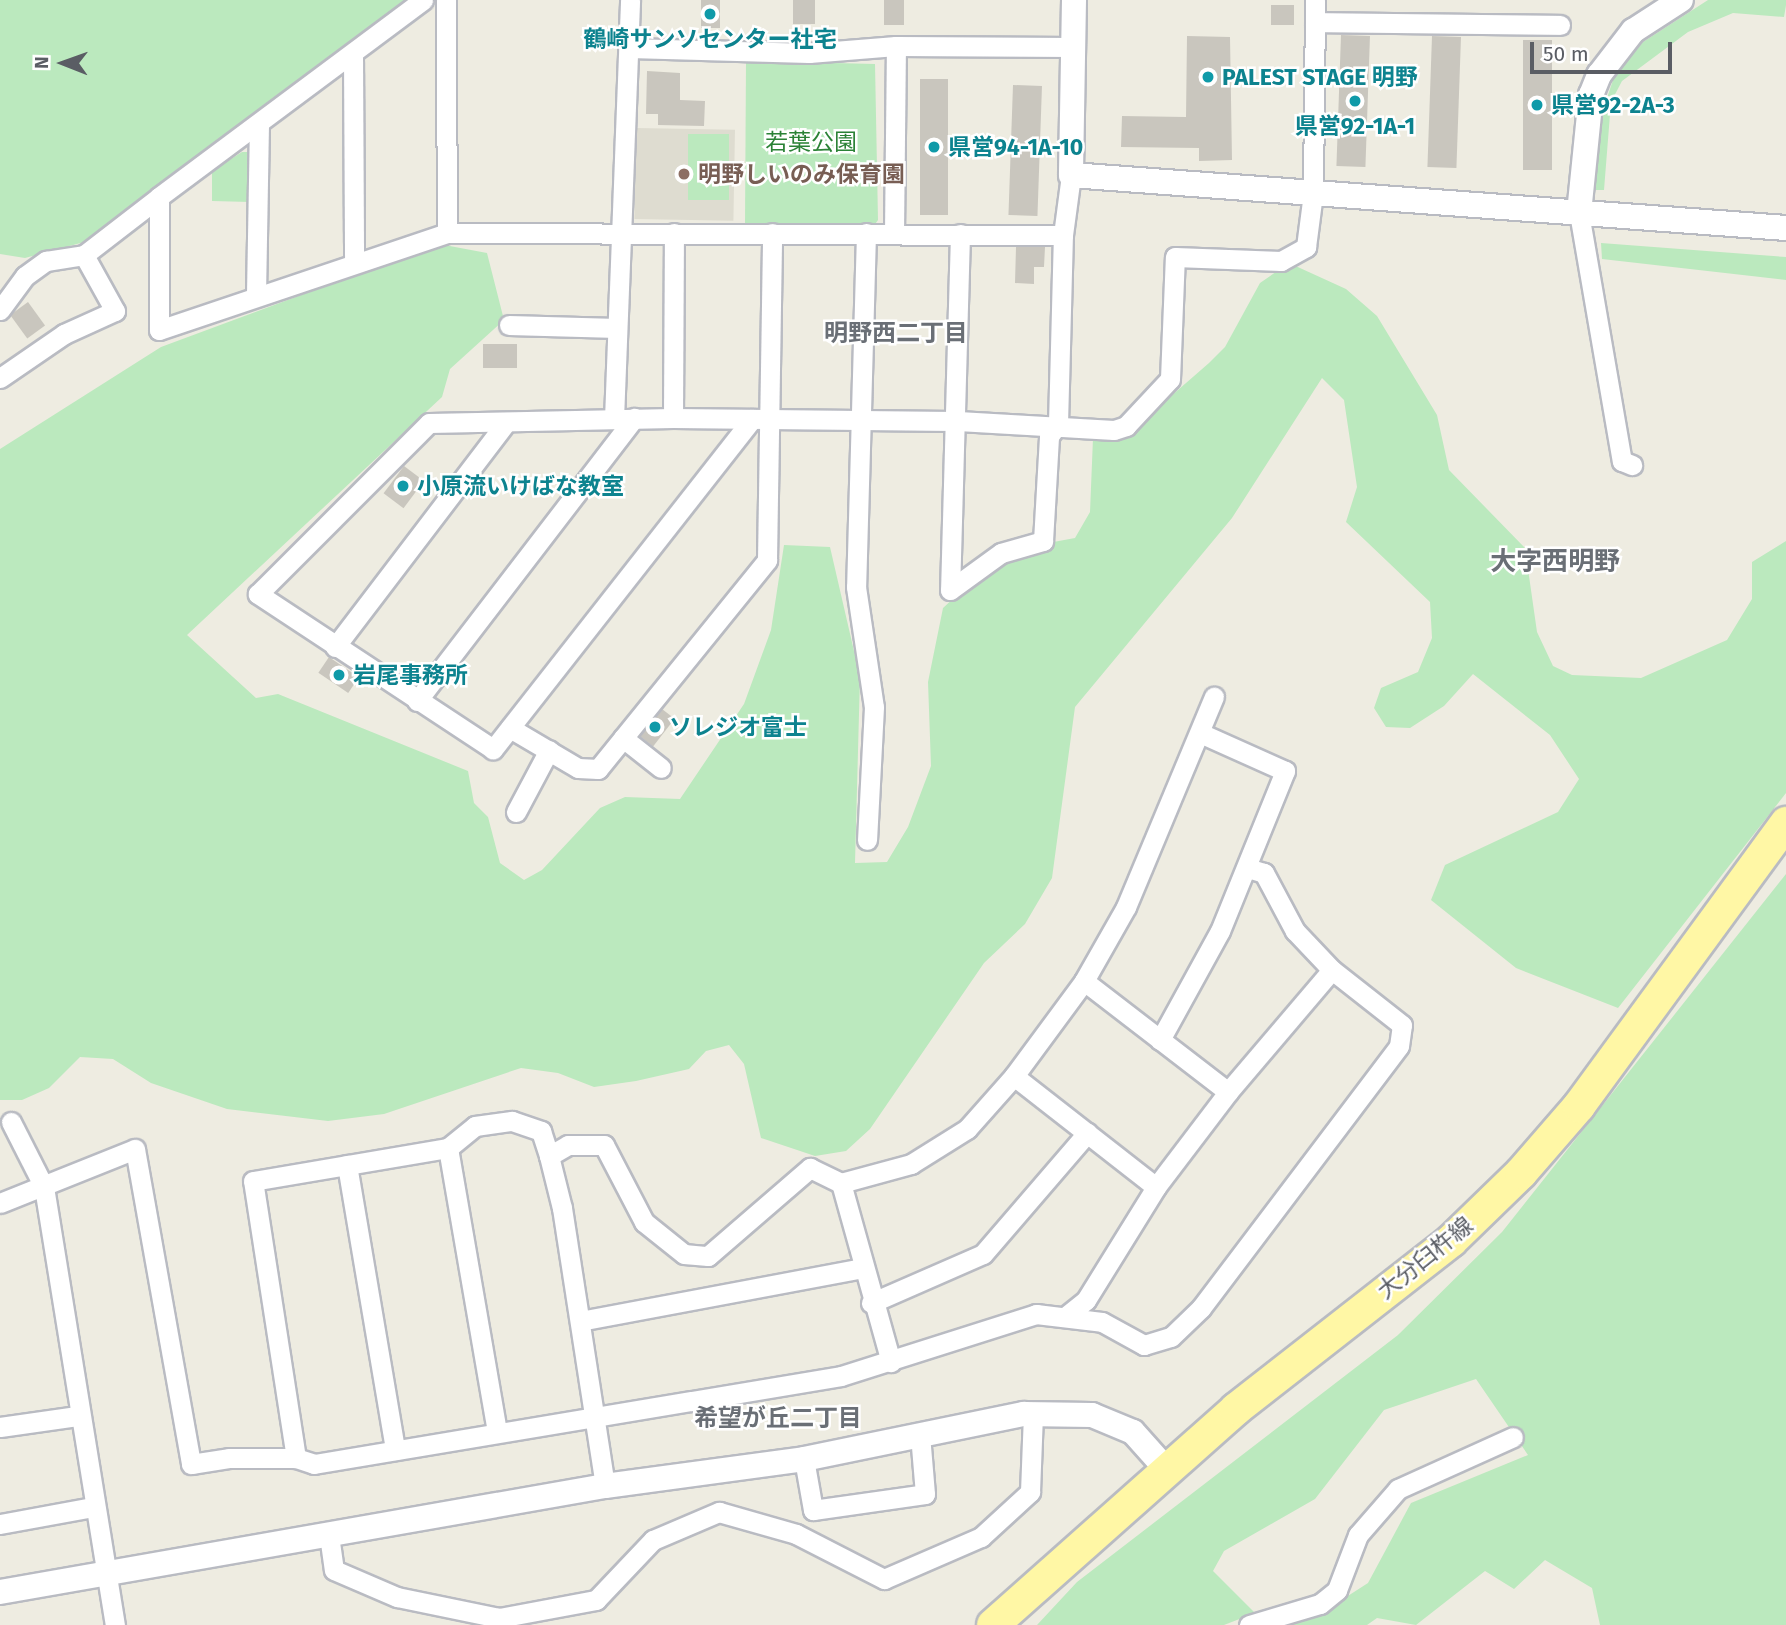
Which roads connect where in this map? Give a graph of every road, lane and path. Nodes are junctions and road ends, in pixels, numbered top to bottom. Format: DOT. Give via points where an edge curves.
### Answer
graph roads {
  1 [pos="423,0"];
  2 [pos="446,0"];
  3 [pos="630,0"];
  4 [pos="1074,0"];
  5 [pos="1315,0"];
  6 [pos="1681,0"];
  7 [pos="1315,22"];
  8 [pos="1560,25"];
  9 [pos="896,46"];
  10 [pos="1073,47"];
  11 [pos="629,48"];
  12 [pos="353,55"];
  13 [pos="258,125"];
  14 [pos="1071,175"];
  15 [pos="1313,193"];
  16 [pos="159,197"];
  17 [pos="1580,213"];
  18 [pos="1786,228"];
  19 [pos="447,233"];
  20 [pos="624,233"];
  21 [pos="674,233"];
  22 [pos="772,233"];
  23 [pos="866,233"];
  24 [pos="894,233"];
  25 [pos="960,234"];
  26 [pos="1063,235"];
  27 [pos="84,255"];
  28 [pos="354,262"];
  29 [pos="256,295"];
  30 [pos="0,310"];
  31 [pos="509,325"];
  32 [pos="617,328"];
  33 [pos="0,378"];
  34 [pos="624,418"];
  35 [pos="673,418"];
  36 [pos="762,419"];
  37 [pos="864,420"];
  38 [pos="958,421"];
  39 [pos="505,424"];
  40 [pos="1058,424"];
  41 [pos="1632,465"];
  42 [pos="335,647"];
  43 [pos="1214,697"];
  44 [pos="417,701"];
  45 [pos="510,729"];
  46 [pos="1200,733"];
  47 [pos="623,738"];
  48 [pos="549,750"];
  49 [pos="661,768"];
  50 [pos="516,812"];
  51 [pos="1786,823"];
  52 [pos="867,840"];
  53 [pos="1248,867"];
  54 [pos="1332,970"];
  55 [pos="1084,981"];
  56 [pos="1160,1040"];
  57 [pos="1014,1076"];
  58 [pos="1228,1093"];
  59 [pos="11,1122"];
  60 [pos="1087,1133"];
  61 [pos="448,1148"];
  62 [pos="549,1156"];
  63 [pos="347,1165"];
  64 [pos="841,1183"];
  65 [pos="44,1187"];
  66 [pos="1157,1187"];
  67 [pos="0,1203"];
  68 [pos="862,1268"];
  69 [pos="871,1303"];
  70 [pos="1065,1317"];
  71 [pos="580,1321"];
  72 [pos="891,1362"];
  73 [pos="594,1414"];
  74 [pos="1033,1414"];
  75 [pos="77,1416"];
  76 [pos="0,1427"];
  77 [pos="497,1432"];
  78 [pos="920,1435"];
  79 [pos="1513,1437"];
  80 [pos="395,1450"];
  81 [pos="296,1458"];
  82 [pos="804,1459"];
  83 [pos="1166,1469"];
  84 [pos="605,1486"];
  85 [pos="93,1507"];
  86 [pos="0,1524"];
  87 [pos="329,1535"];
  88 [pos="110,1574"];
  89 [pos="0,1592"];
  90 [pos="115,1625"];
  91 [pos="993,1625"];
  92 [pos="1249,1625"];
  1 -- 12 [label="street"];
  2 -- 19 [label="street"];
  3 -- 11 [label="street"];
  4 -- 10 [label="street"];
  5 -- 7 [label="street"];
  6 -- 17 [label="street" via="1633,32 1599,75 1588,121"];
  7 -- 8 [label="street"];
  7 -- 15 [label="street"];
  9 -- 10 [label="street"];
  9 -- 11 [label="street" via="809,52"];
  9 -- 24 [label="street"];
  10 -- 14 [label="street"];
  11 -- 20 [label="street"];
  12 -- 13 [label="street"];
  12 -- 28 [label="street"];
  13 -- 16 [label="street"];
  13 -- 29 [label="street"];
  14 -- 15 [label="street"];
  14 -- 26 [label="street"];
  15 -- 17 [label="street"];
  15 -- 40 [label="street" via="1306,247 1281,261 1175,257 1170,379 1126,426"];
  16 -- 27 [label="street"];
  16 -- 29 [label="street" via="159,330"];
  17 -- 18 [label="street"];
  17 -- 41 [label="street" via="1622,461"];
  19 -- 20 [label="street"];
  19 -- 28 [label="street"];
  20 -- 21 [label="street"];
  20 -- 32 [label="street" via="618,239"];
  21 -- 22 [label="street"];
  21 -- 35 [label="street"];
  22 -- 23 [label="street"];
  22 -- 36 [label="street"];
  23 -- 24 [label="street"];
  23 -- 37 [label="street"];
  24 -- 25 [label="street"];
  25 -- 26 [label="street"];
  25 -- 38 [label="street"];
  26 -- 40 [label="street"];
  27 -- 30 [label="street" via="46,261 25,276"];
  27 -- 33 [label="street" via="115,312 64,334"];
  28 -- 29 [label="street"];
  31 -- 32 [label="street"];
  32 -- 34 [label="street"];
  34 -- 35 [label="street"];
  34 -- 39 [label="street"];
  34 -- 44 [label="street"];
  35 -- 36 [label="street"];
  36 -- 37 [label="street"];
  36 -- 45 [label="street"];
  36 -- 47 [label="street" via="767,561"];
  37 -- 38 [label="street"];
  37 -- 52 [label="street" via="856,587 874,707"];
  38 -- 40 [label="street"];
  38 -- 40 [label="street" via="950,590 1001,553 1043,541 1049,436"];
  39 -- 42 [label="street"];
  39 -- 42 [label="street" via="429,423 258,594"];
  42 -- 44 [label="street"];
  43 -- 46 [label="street"];
  44 -- 45 [label="street" via="493,749"];
  45 -- 48 [label="street"];
  46 -- 53 [label="street" via="1285,771"];
  46 -- 55 [label="street" via="1126,907"];
  47 -- 48 [label="street" via="598,769 578,768"];
  47 -- 49 [label="street"];
  48 -- 50 [label="street"];
  51 -- 83 [label="main road, 大分臼杵線" via="1579,1106 1521,1173 1451,1241"];
  53 -- 54 [label="street" via="1264,873 1296,931"];
  53 -- 56 [label="street"];
  54 -- 58 [label="street"];
  54 -- 70 [label="street" via="1402,1024 1399,1046 1201,1308 1171,1337 1144,1345 1102,1322"];
  55 -- 56 [label="street"];
  55 -- 57 [label="street"];
  56 -- 58 [label="street"];
  57 -- 60 [label="street"];
  57 -- 64 [label="street" via="967,1129 911,1164"];
  58 -- 66 [label="street"];
  59 -- 65 [label="street"];
  60 -- 66 [label="street"];
  60 -- 69 [label="street" via="983,1254"];
  61 -- 62 [label="street" via="475,1126 512,1121 541,1131"];
  61 -- 63 [label="street"];
  61 -- 77 [label="street"];
  62 -- 64 [label="street" via="568,1144 604,1145 643,1222 684,1254 708,1256 810,1168"];
  62 -- 71 [label="street"];
  63 -- 80 [label="street"];
  63 -- 81 [label="street" via="253,1181"];
  64 -- 68 [label="street"];
  65 -- 67 [label="street"];
  65 -- 75 [label="street" via="66,1306"];
  65 -- 81 [label="street" via="135,1149 191,1464"];
  66 -- 70 [label="street" via="1086,1300"];
  68 -- 69 [label="street"];
  68 -- 71 [label="street"];
  69 -- 72 [label="street"];
  70 -- 72 [label="street" via="1036,1314"];
  71 -- 73 [label="street"];
  72 -- 73 [label="street" via="841,1376"];
  73 -- 77 [label="street"];
  73 -- 84 [label="street"];
  74 -- 78 [label="street"];
  74 -- 83 [label="street" via="1091,1415 1132,1432"];
  74 -- 87 [label="street" via="1030,1492 981,1537 884,1579 796,1534 719,1512 653,1540 596,1600 499,1618 397,1597 334,1570"];
  75 -- 76 [label="street"];
  75 -- 85 [label="street"];
  77 -- 80 [label="street"];
  78 -- 82 [label="street"];
  78 -- 82 [label="street" via="925,1494 813,1510"];
  79 -- 92 [label="street" via="1398,1489 1358,1535 1338,1590 1320,1604"];
  80 -- 81 [label="street" via="314,1464"];
  82 -- 84 [label="street"];
  83 -- 91 [label="main road, 大分臼杵線"];
  84 -- 87 [label="street"];
  85 -- 86 [label="street"];
  85 -- 88 [label="street"];
  87 -- 88 [label="street"];
  88 -- 89 [label="street"];
  88 -- 90 [label="street"];
}
